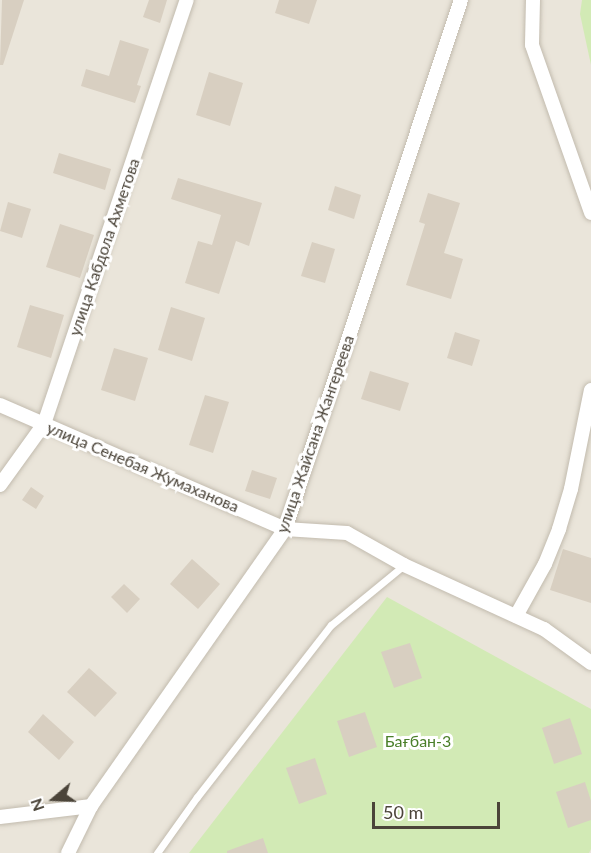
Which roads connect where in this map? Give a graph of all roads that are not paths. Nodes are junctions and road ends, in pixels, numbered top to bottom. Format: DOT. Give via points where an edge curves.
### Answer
graph roads {
  1 [pos="187,0"];
  2 [pos="461,0"];
  3 [pos="533,0"];
  4 [pos="591,213"];
  5 [pos="591,390"];
  6 [pos="0,405"];
  7 [pos="44,424"];
  8 [pos="0,485"];
  9 [pos="285,529"];
  10 [pos="404,565"];
  11 [pos="516,616"];
  12 [pos="591,663"];
  13 [pos="91,806"];
  14 [pos="0,817"];
  15 [pos="68,853"];
  16 [pos="157,853"];
  1 -- 7 [label="street, улица Кабдола Ахметова"];
  2 -- 9 [label="street, улица Жайсана Жангереева"];
  3 -- 4 [label="street" via="532,45"];
  5 -- 11 [label="street" via="559,529"];
  6 -- 7 [label="street, улица Сенебая Жумаханова"];
  7 -- 8 [label="street, улица Кабдола Ахметова"];
  7 -- 9 [label="street, улица Сенебая Жумаханова"];
  9 -- 10 [label="street, улица Сенебая Жумаханова" via="347,533"];
  9 -- 13 [label="street, улица Жайсана Жангереева"];
  10 -- 11 [label="street, улица Сенебая Жумаханова"];
  10 -- 16 [label="lane" via="331,625"];
  11 -- 12 [label="street, улица Сенебая Жумаханова" via="544,629"];
  13 -- 14 [label="street"];
  13 -- 15 [label="street, улица Жайсана Жангереева"];
}
